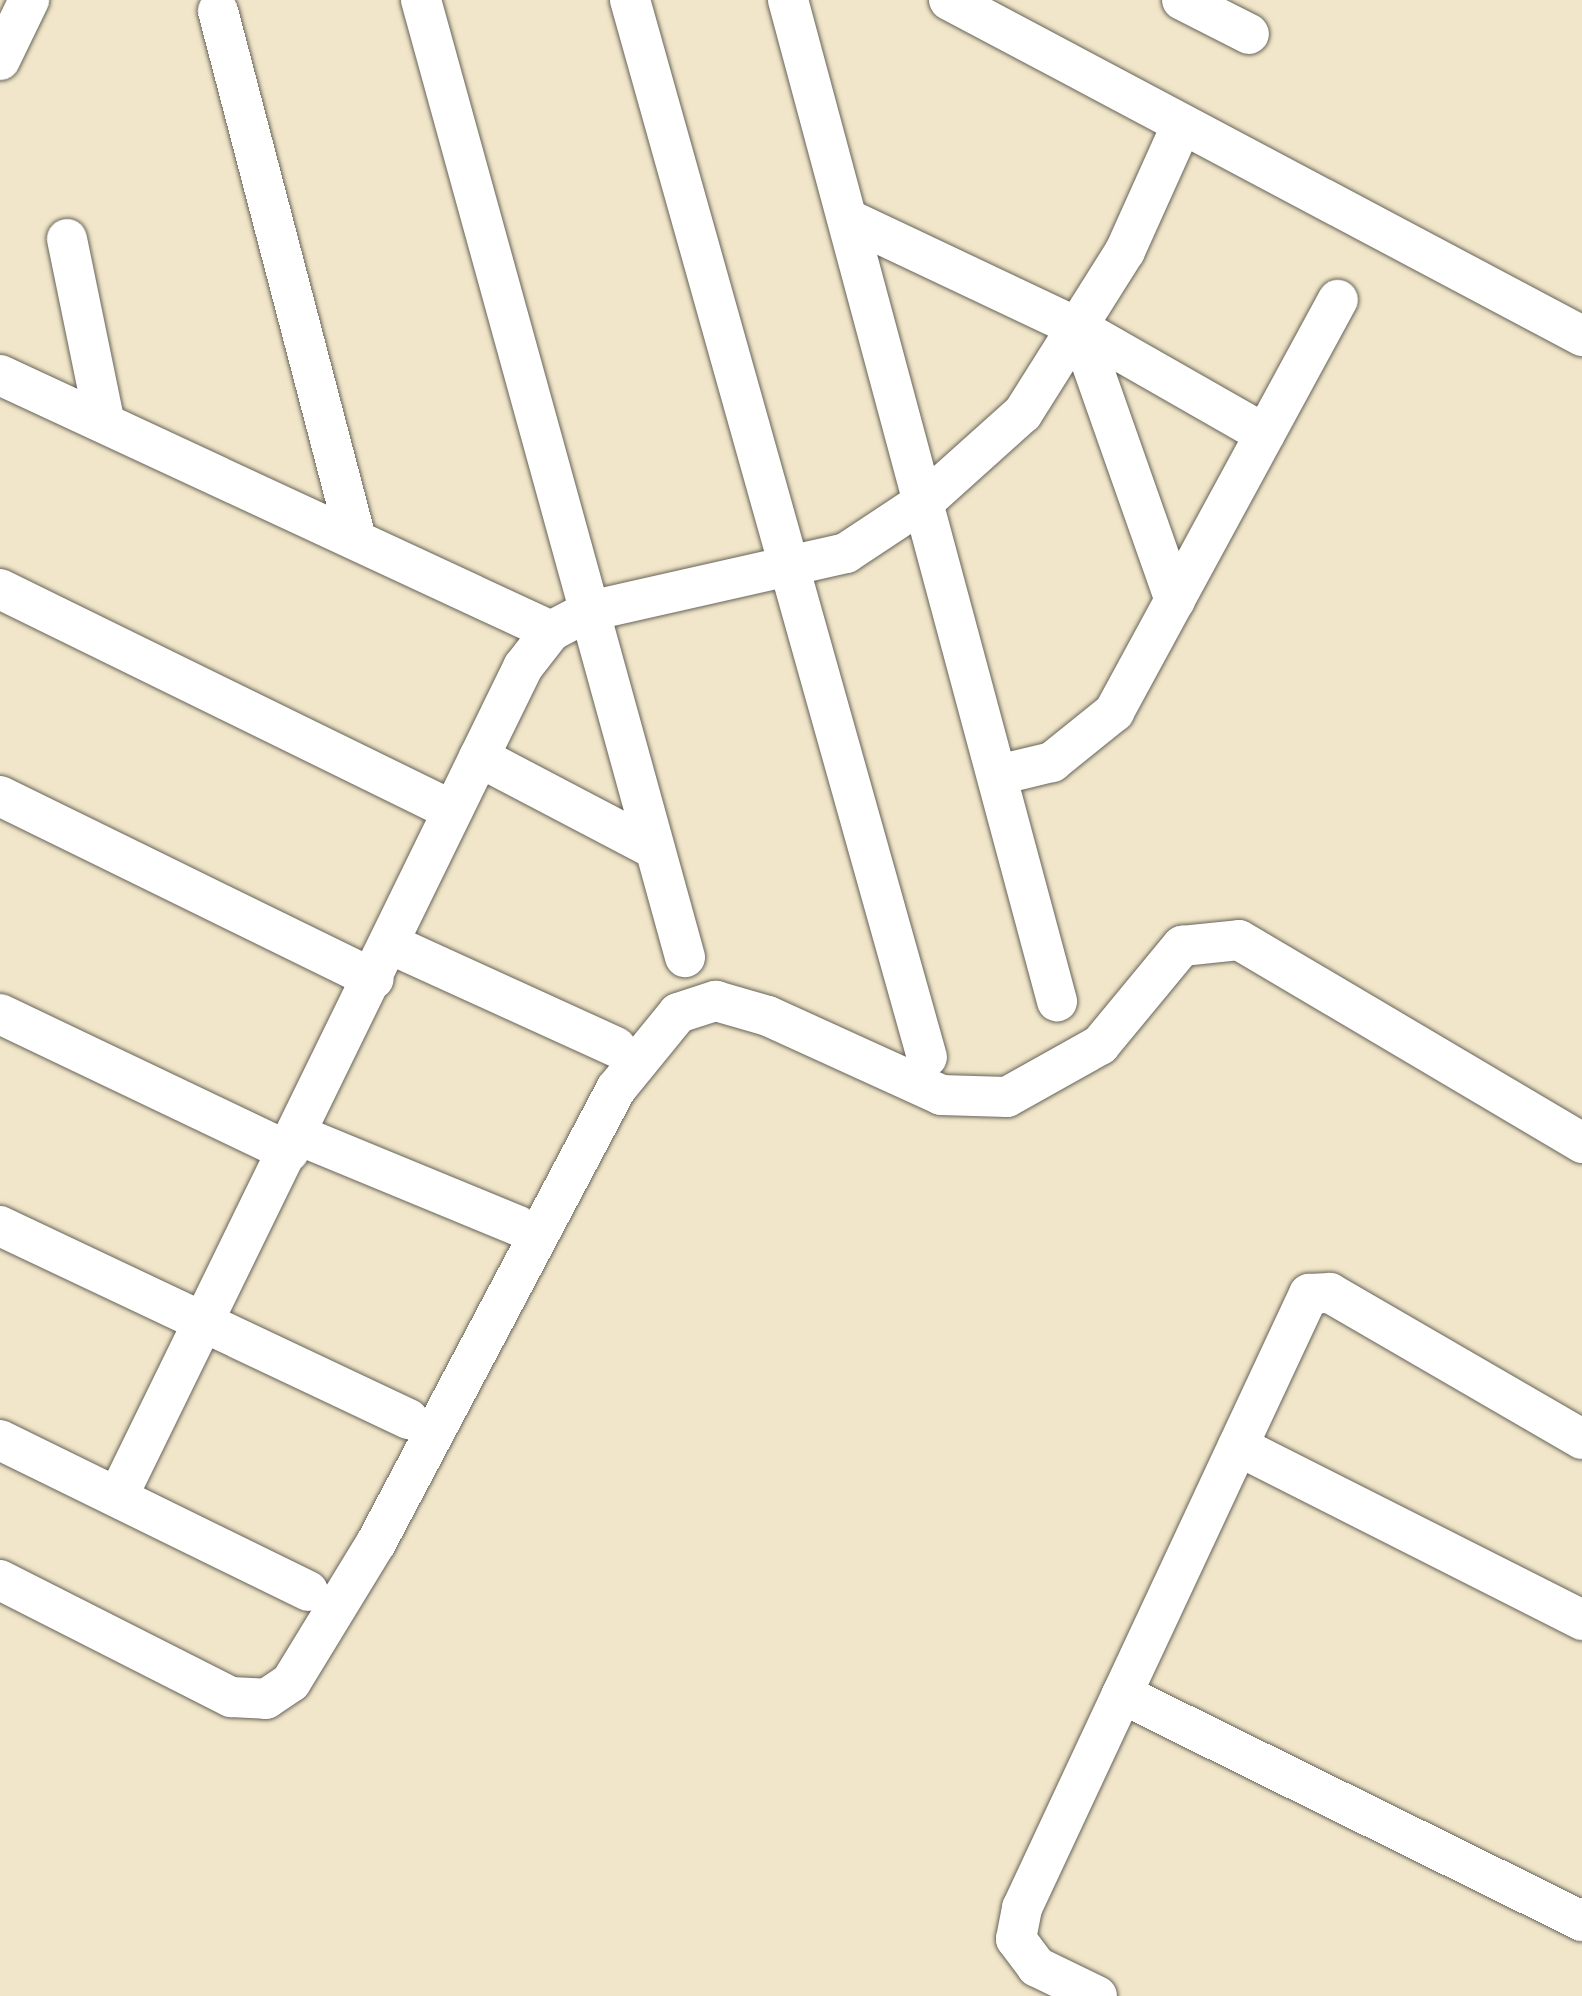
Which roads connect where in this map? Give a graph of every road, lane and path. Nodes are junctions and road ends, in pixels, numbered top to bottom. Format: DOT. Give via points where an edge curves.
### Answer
graph roads {
  1 [pos="421,0"];
  2 [pos="630,0"];
  3 [pos="788,0"];
  4 [pos="949,0"];
  5 [pos="1182,0"];
  6 [pos="218,11"];
  7 [pos="1249,34"];
  8 [pos="1182,124"];
  9 [pos="848,219"];
  10 [pos="67,239"];
  11 [pos="1338,300"];
  12 [pos="1079,328"];
  13 [pos="1582,336"];
  14 [pos="0,375"];
  15 [pos="104,420"];
  16 [pos="1265,434"];
  17 [pos="926,500"];
  18 [pos="356,539"];
  19 [pos="787,570"];
  20 [pos="0,589"];
  21 [pos="1175,601"];
  22 [pos="589,611"];
  23 [pos="551,631"];
  24 [pos="479,757"];
  25 [pos="998,775"];
  26 [pos="0,796"];
  27 [pos="453,811"];
  28 [pos="654,849"];
  29 [pos="685,957"];
  30 [pos="382,962"];
  31 [pos="1057,1001"];
  32 [pos="0,1014"];
  33 [pos="616,1047"];
  34 [pos="927,1057"];
  35 [pos="1582,1143"];
  36 [pos="294,1144"];
  37 [pos="0,1226"];
  38 [pos="519,1226"];
  39 [pos="203,1323"];
  40 [pos="409,1419"];
  41 [pos="1582,1439"];
  42 [pos="0,1440"];
  43 [pos="1238,1446"];
  44 [pos="118,1496"];
  45 [pos="308,1591"];
  46 [pos="4,1593"];
  47 [pos="1582,1620"];
  48 [pos="1122,1694"];
  49 [pos="1582,1921"];
  50 [pos="1097,1996"];
  1 -- 22 [label="street"];
  2 -- 19 [label="street"];
  3 -- 9 [label="street"];
  4 -- 8 [label="street"];
  5 -- 7 [label="street"];
  6 -- 18 [label="street"];
  8 -- 12 [label="street" via="1125,251"];
  8 -- 13 [label="street"];
  9 -- 12 [label="street"];
  9 -- 17 [label="street"];
  10 -- 15 [label="street"];
  11 -- 16 [label="street"];
  12 -- 16 [label="street"];
  12 -- 17 [label="street" via="1023,413"];
  12 -- 21 [label="street"];
  14 -- 15 [label="street"];
  15 -- 18 [label="street"];
  16 -- 21 [label="street"];
  17 -- 19 [label="street" via="846,553"];
  17 -- 25 [label="street"];
  18 -- 23 [label="street"];
  19 -- 22 [label="street"];
  19 -- 34 [label="street"];
  20 -- 27 [label="street"];
  21 -- 25 [label="street" via="1114,712 1082,745 1052,762"];
  22 -- 23 [label="street"];
  22 -- 28 [label="street"];
  23 -- 24 [label="street" via="523,667"];
  24 -- 27 [label="street"];
  24 -- 28 [label="street"];
  25 -- 31 [label="street"];
  26 -- 30 [label="street"];
  27 -- 30 [label="street"];
  28 -- 29 [label="street"];
  30 -- 33 [label="street"];
  30 -- 36 [label="street"];
  32 -- 36 [label="street"];
  35 -- 46 [label="street" via="1239,940 1182,946 1100,1045 1007,1097 941,1095 768,1016 716,1001 678,1013 616,1089 383,1530 291,1682 266,1699 231,1697"];
  36 -- 38 [label="street"];
  36 -- 39 [label="street"];
  37 -- 39 [label="street"];
  39 -- 40 [label="street"];
  39 -- 44 [label="street"];
  41 -- 43 [label="street" via="1330,1293 1309,1294"];
  42 -- 44 [label="street"];
  43 -- 47 [label="street"];
  43 -- 48 [label="street"];
  44 -- 45 [label="street"];
  48 -- 49 [label="street"];
  48 -- 50 [label="street" via="1022,1908 1016,1939 1037,1967"];
}
